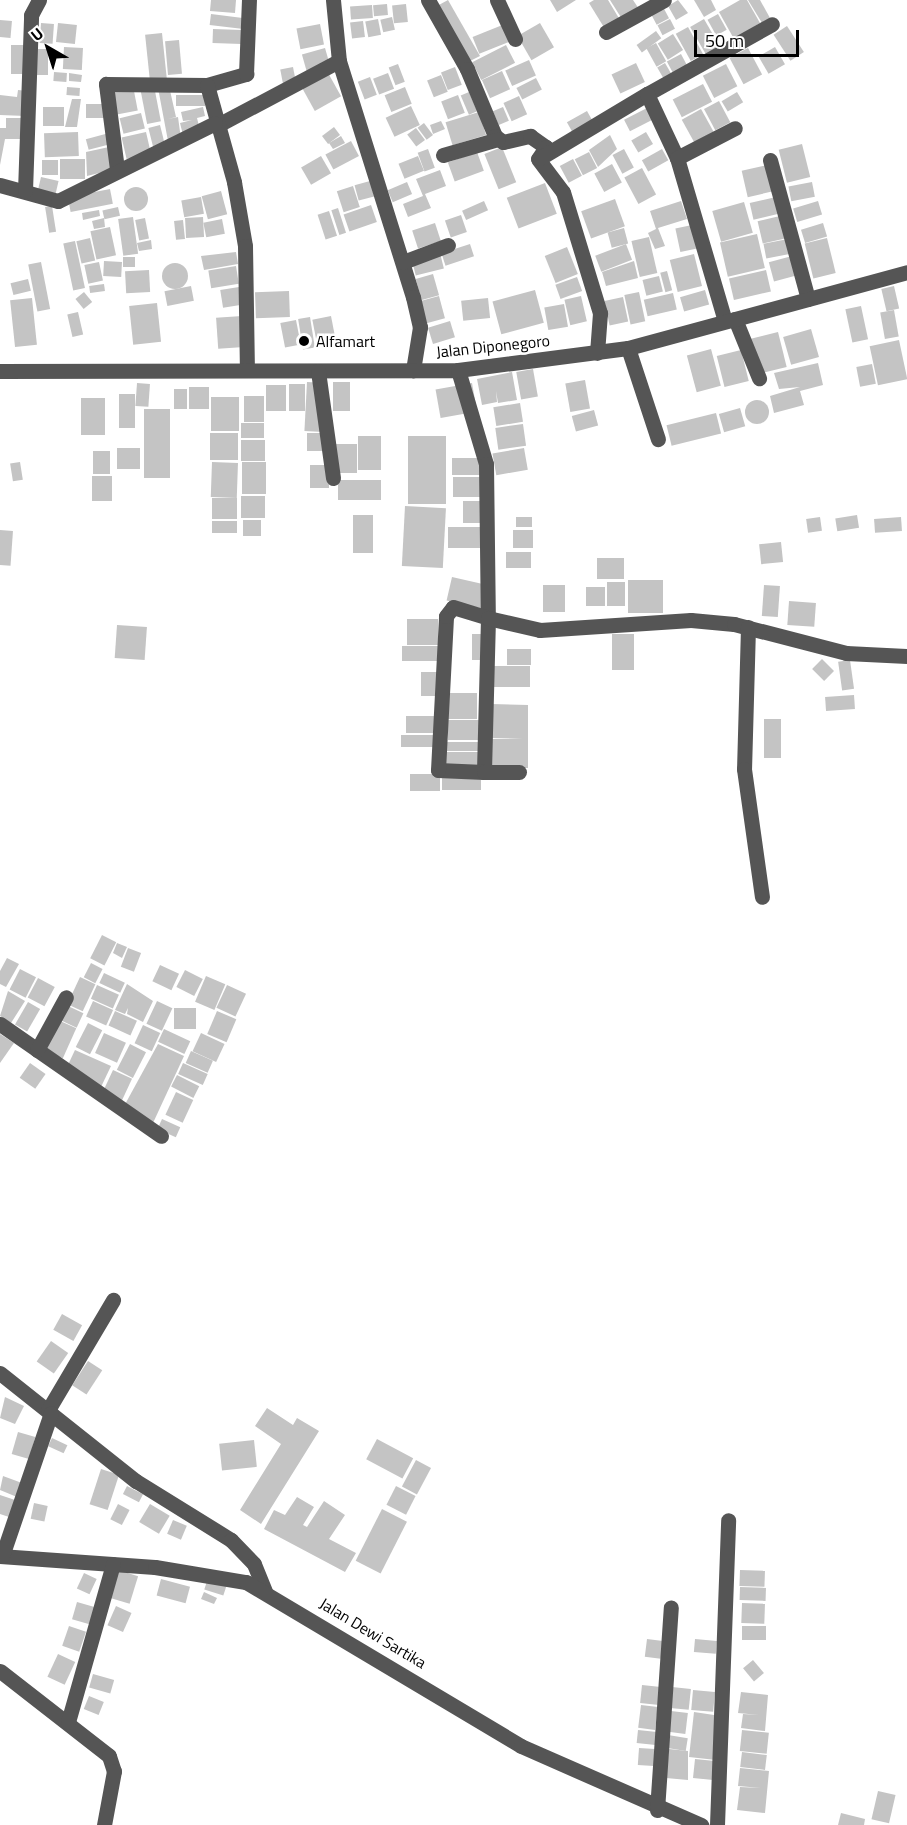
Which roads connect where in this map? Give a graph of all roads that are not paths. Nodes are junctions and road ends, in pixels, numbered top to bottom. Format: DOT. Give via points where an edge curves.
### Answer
graph roads {
  1 [pos="39,0"];
  2 [pos="249,0"];
  3 [pos="333,0"];
  4 [pos="428,0"];
  5 [pos="664,0"];
  6 [pos="499,1"];
  7 [pos="647,4"];
  8 [pos="772,24"];
  9 [pos="606,32"];
  10 [pos="515,39"];
  11 [pos="339,61"];
  12 [pos="207,85"];
  13 [pos="647,94"];
  14 [pos="216,124"];
  15 [pos="735,128"];
  16 [pos="498,140"];
  17 [pos="443,155"];
  18 [pos="677,158"];
  19 [pos="538,159"];
  20 [pos="770,160"];
  21 [pos="117,169"];
  22 [pos="0,185"];
  23 [pos="25,191"];
  24 [pos="448,245"];
  25 [pos="403,262"];
  26 [pos="907,272"];
  27 [pos="808,299"];
  28 [pos="730,320"];
  29 [pos="628,348"];
  30 [pos="597,353"];
  31 [pos="247,370"];
  32 [pos="413,370"];
  33 [pos="458,370"];
  34 [pos="0,371"];
  35 [pos="318,371"];
  36 [pos="759,378"];
  37 [pos="658,439"];
  38 [pos="333,478"];
  39 [pos="489,618"];
  40 [pos="748,627"];
  41 [pos="907,656"];
  42 [pos="484,772"];
  43 [pos="519,772"];
  44 [pos="762,897"];
  45 [pos="66,997"];
  46 [pos="0,1024"];
  47 [pos="37,1050"];
  48 [pos="161,1136"];
  49 [pos="113,1300"];
  50 [pos="2,1380"];
  51 [pos="50,1412"];
  52 [pos="728,1520"];
  53 [pos="1,1556"];
  54 [pos="113,1564"];
  55 [pos="265,1591"];
  56 [pos="671,1607"];
  57 [pos="0,1671"];
  58 [pos="68,1722"];
  59 [pos="657,1810"];
  60 [pos="104,1825"];
  61 [pos="701,1825"];
  62 [pos="717,1825"];
  1 -- 23 [label="street" via="31,15"];
  2 -- 12 [label="street" via="246,74"];
  3 -- 11 [label="street"];
  4 -- 16 [label="street" via="467,69"];
  5 -- 7 [label="street"];
  6 -- 10 [label="street"];
  7 -- 9 [label="street"];
  8 -- 13 [label="street"];
  11 -- 14 [label="street"];
  11 -- 25 [label="street"];
  12 -- 14 [label="street"];
  12 -- 21 [label="street" via="106,84"];
  13 -- 18 [label="street"];
  13 -- 19 [label="street"];
  14 -- 21 [label="street"];
  14 -- 31 [label="street" via="234,182 244,246"];
  15 -- 18 [label="street"];
  16 -- 17 [label="street"];
  16 -- 19 [label="street" via="536,138 546,147"];
  18 -- 28 [label="street"];
  19 -- 30 [label="street" via="563,192 578,238 600,313"];
  20 -- 27 [label="street"];
  21 -- 23 [label="street" via="58,201"];
  22 -- 23 [label="street"];
  24 -- 25 [label="street"];
  25 -- 32 [label="street" via="420,327"];
  26 -- 27 [label="street, Jalan Diponegoro"];
  27 -- 28 [label="street, Jalan Diponegoro"];
  28 -- 29 [label="street, Jalan Diponegoro"];
  28 -- 36 [label="street"];
  29 -- 30 [label="street, Jalan Diponegoro"];
  29 -- 37 [label="street"];
  30 -- 33 [label="street, Jalan Diponegoro"];
  31 -- 34 [label="street, Jalan Diponegoro"];
  31 -- 35 [label="street, Jalan Diponegoro"];
  32 -- 33 [label="street, Jalan Diponegoro"];
  32 -- 35 [label="street, Jalan Diponegoro"];
  33 -- 39 [label="street" via="486,465"];
  35 -- 38 [label="street"];
  39 -- 40 [label="street" via="540,630 691,620"];
  39 -- 42 [label="street"];
  39 -- 42 [label="street" via="448,609 437,764 441,771"];
  40 -- 41 [label="street" via="846,653"];
  40 -- 44 [label="street" via="744,769"];
  42 -- 43 [label="street"];
  45 -- 47 [label="street"];
  46 -- 47 [label="street"];
  47 -- 48 [label="street"];
  49 -- 51 [label="street"];
  50 -- 51 [label="street"];
  51 -- 53 [label="street"];
  51 -- 55 [label="street" via="136,1481 231,1540 254,1564"];
  52 -- 62 [label="street"];
  53 -- 54 [label="street, Jalan Dewi Sartika"];
  54 -- 55 [label="street, Jalan Dewi Sartika" via="192,1572"];
  54 -- 58 [label="street"];
  55 -- 59 [label="street, Jalan Dewi Sartika" via="521,1746"];
  56 -- 59 [label="street"];
  57 -- 58 [label="street"];
  58 -- 60 [label="street" via="113,1762"];
  59 -- 61 [label="street, Jalan Dewi Sartika"];
}
